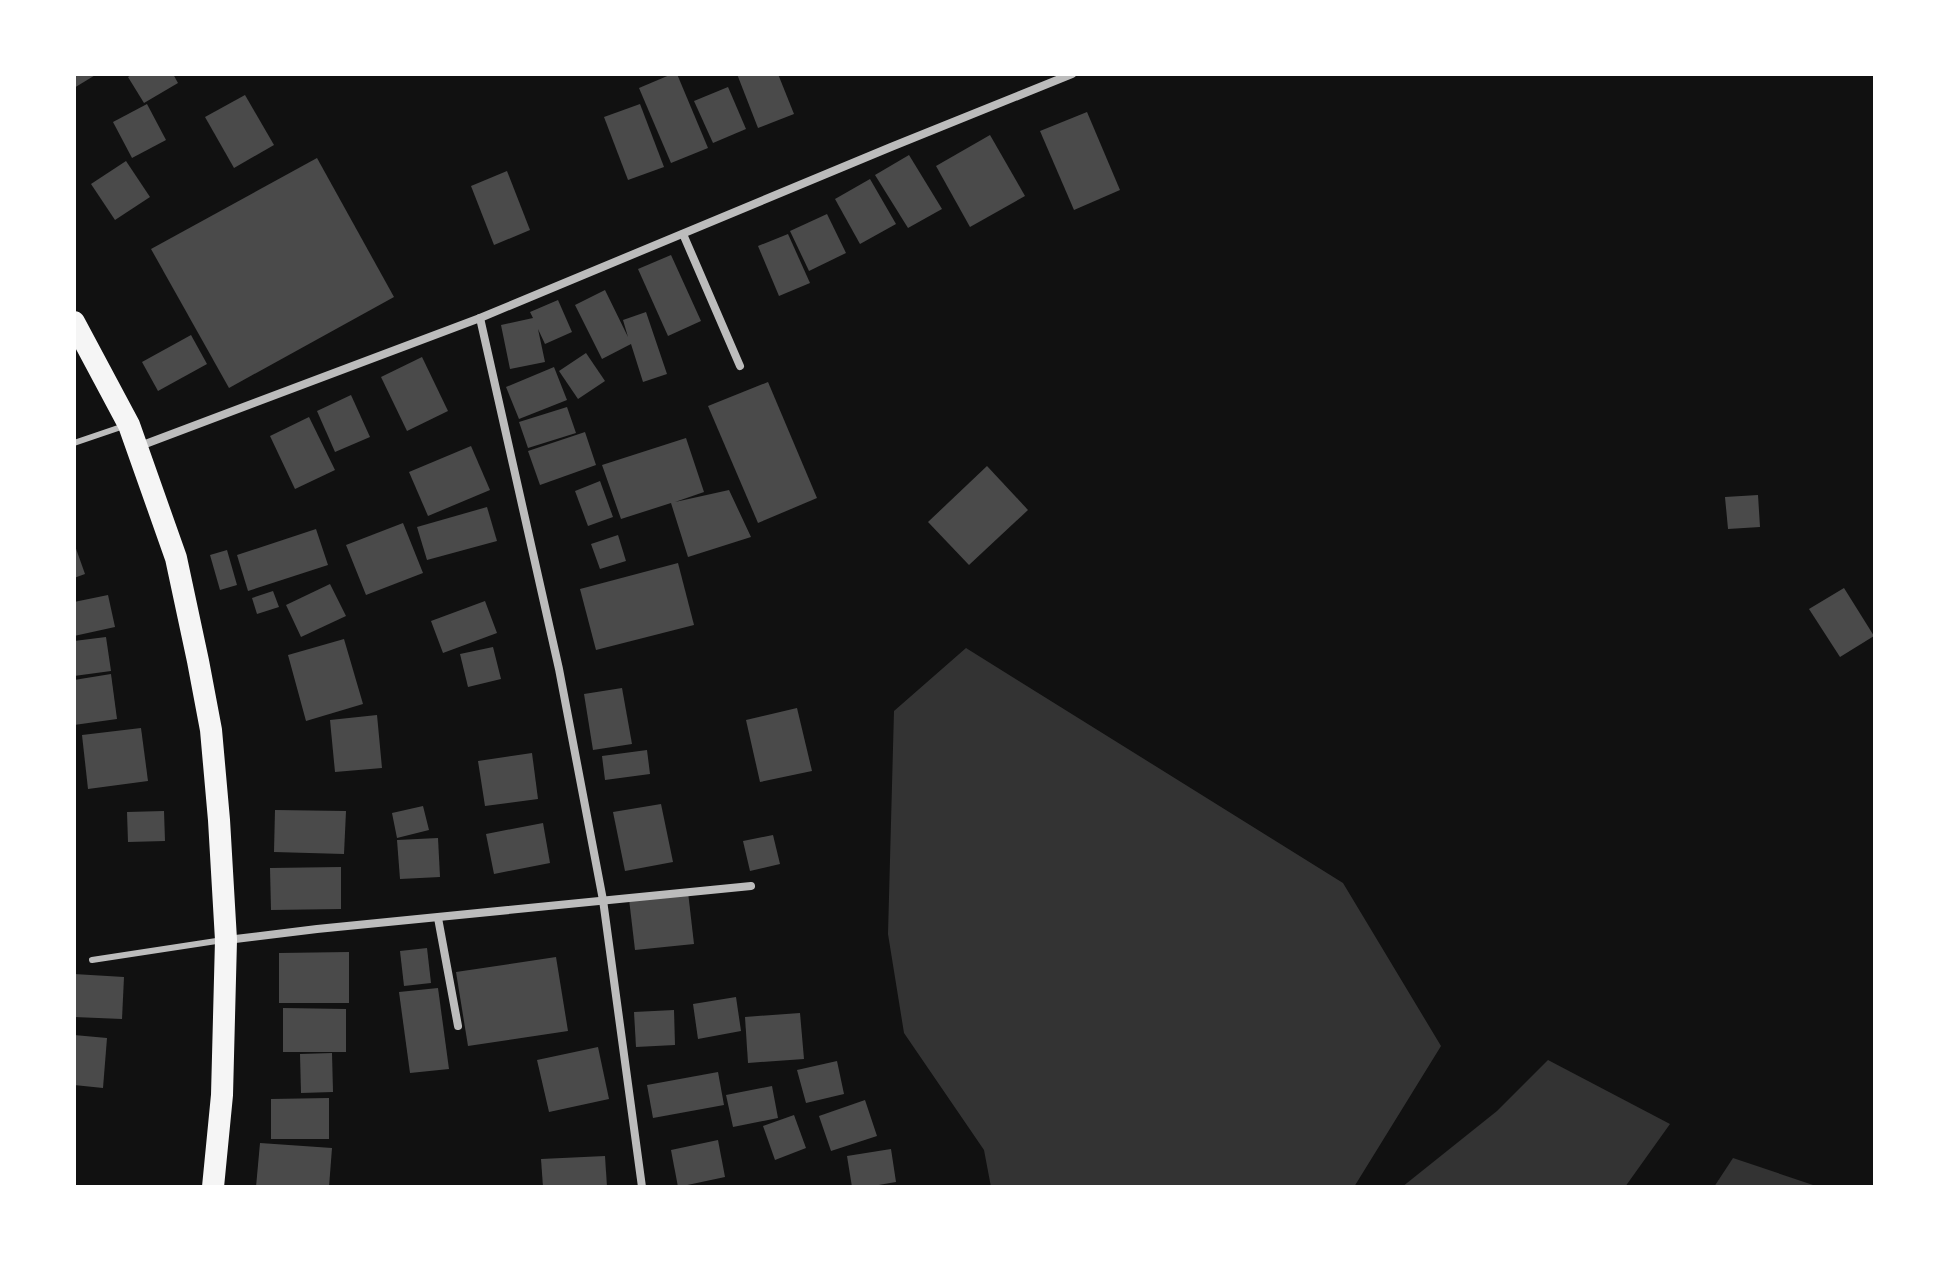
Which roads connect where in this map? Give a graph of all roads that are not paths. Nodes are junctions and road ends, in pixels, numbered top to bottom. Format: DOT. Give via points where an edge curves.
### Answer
graph roads {
  1 [pos="1072,74"];
  2 [pos="683,234"];
  3 [pos="480,318"];
  4 [pos="74,322"];
  5 [pos="740,366"];
  6 [pos="129,425"];
  7 [pos="74,443"];
  8 [pos="137,448"];
  9 [pos="751,886"];
  10 [pos="603,900"];
  11 [pos="438,918"];
  12 [pos="226,940"];
  13 [pos="92,960"];
  14 [pos="458,1026"];
  15 [pos="213,1187"];
  16 [pos="642,1187"];
  1 -- 2 [label="street"];
  2 -- 3 [label="street"];
  2 -- 5 [label="street"];
  3 -- 8 [label="street"];
  3 -- 10 [label="street" via="559,669"];
  4 -- 6 [label="highway"];
  6 -- 7 [label="lane"];
  6 -- 8 [label="highway"];
  8 -- 12 [label="highway" via="176,558 211,730"];
  9 -- 10 [label="street"];
  10 -- 11 [label="street"];
  10 -- 16 [label="street"];
  11 -- 12 [label="street"];
  11 -- 14 [label="street"];
  12 -- 13 [label="lane"];
  12 -- 15 [label="highway" via="222,1095"];
}
